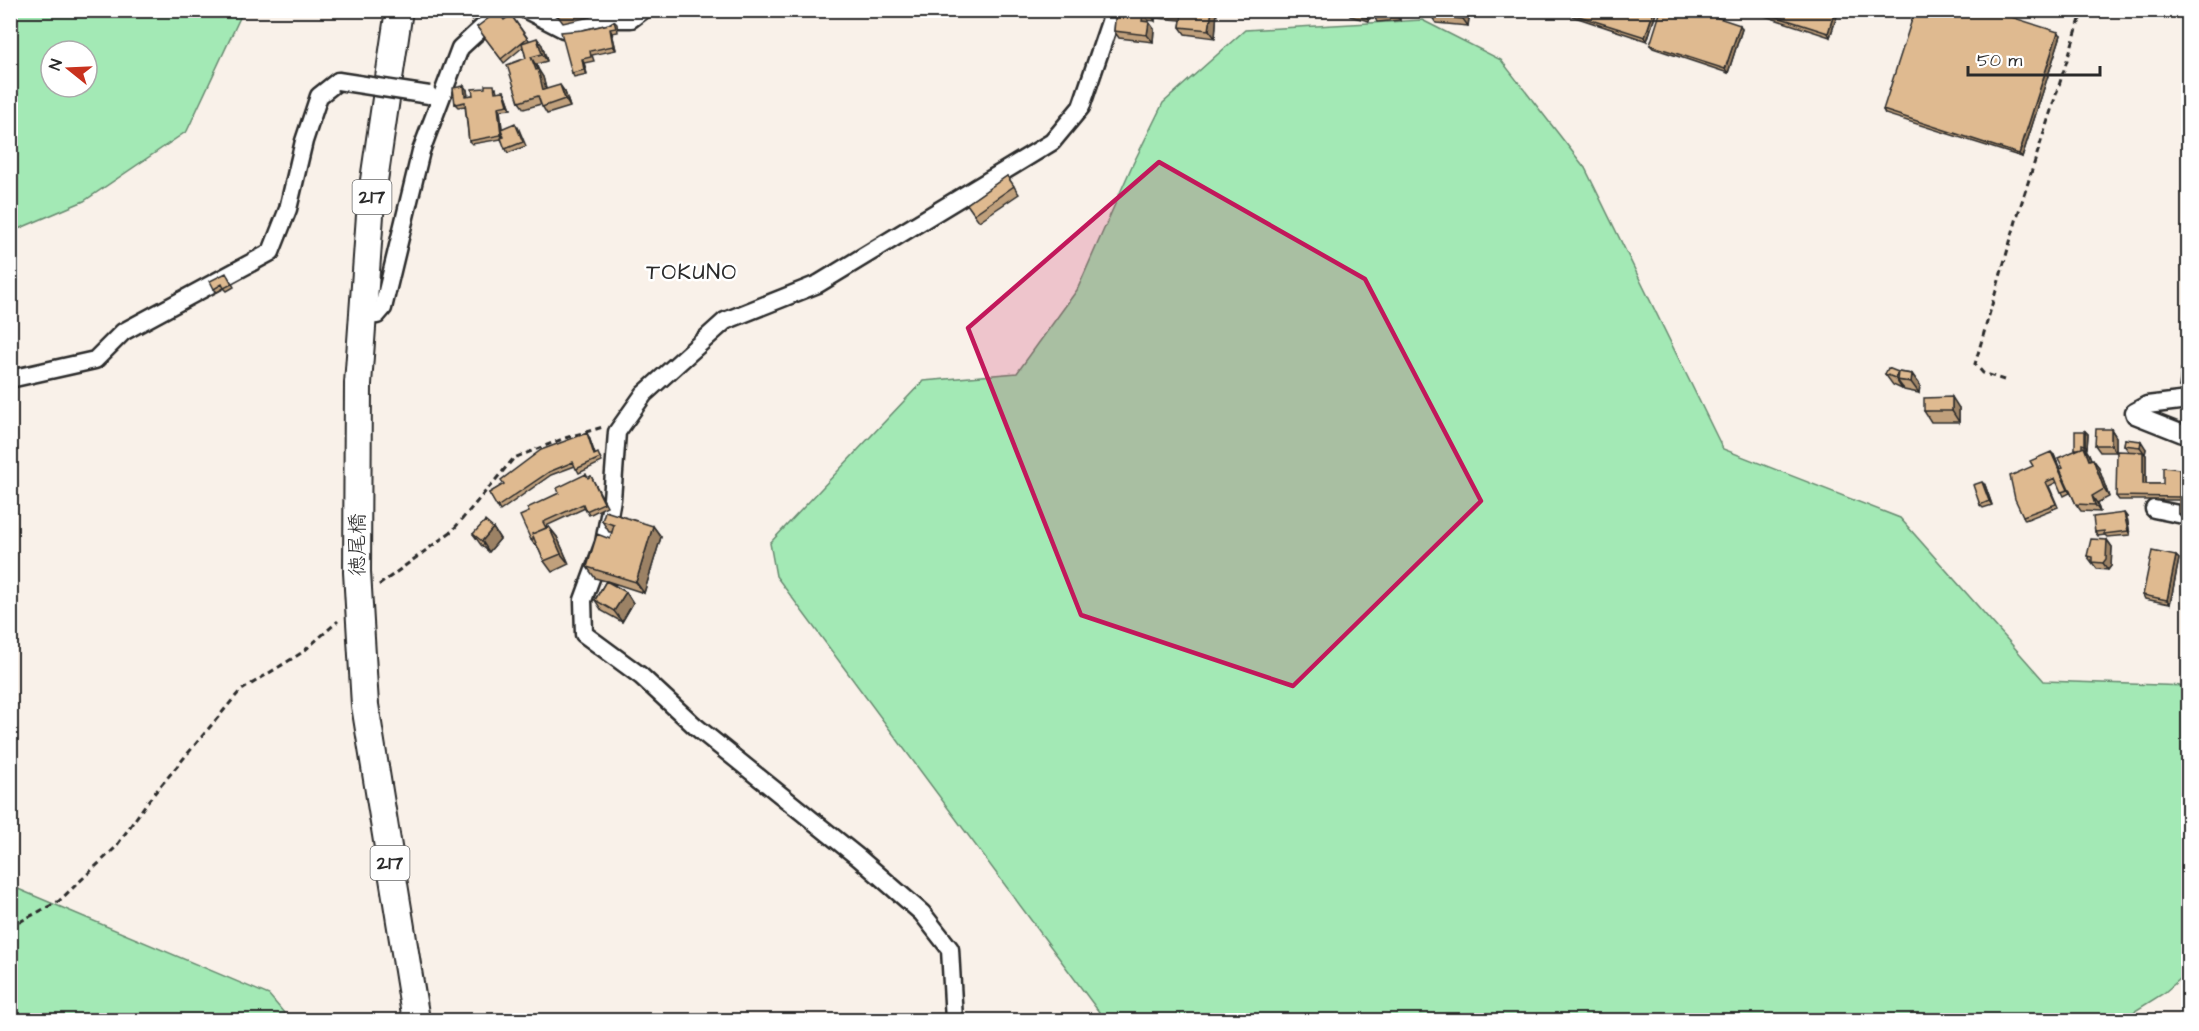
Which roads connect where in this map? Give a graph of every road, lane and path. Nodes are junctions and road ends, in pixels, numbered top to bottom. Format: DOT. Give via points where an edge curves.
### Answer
graph roads {
  1 [pos="399,10"];
  2 [pos="507,10"];
  3 [pos="526,10"];
  4 [pos="643,10"];
  5 [pos="1114,10"];
  6 [pos="2084,10"];
  7 [pos="436,97"];
  8 [pos="363,316"];
  9 [pos="10,379"];
  10 [pos="2004,380"];
  11 [pos="2188,400"];
  12 [pos="617,432"];
  13 [pos="2188,436"];
  14 [pos="2154,509"];
  15 [pos="2188,516"];
  16 [pos="378,585"];
  17 [pos="339,619"];
  18 [pos="10,927"];
  19 [pos="416,1020"];
  20 [pos="954,1020"];
  1 -- 8 [label="highway, 217" via="371,201"];
  2 -- 7 [label="street" via="460,48"];
  3 -- 4 [label="street" via="563,29 631,19"];
  5 -- 12 [label="street" via="1082,107 1053,142 818,284 725,321 644,394"];
  6 -- 10 [label="path" via="2018,214 1975,364 1983,373"];
  7 -- 8 [label="street" via="383,308 377,315"];
  7 -- 9 [label="street, bridge" via="338,81 319,96 288,209 271,252 123,332 95,360"];
  8 -- 19 [label="highway, 徳尾橋 / 217, bridge" via="358,384 357,572 365,705"];
  11 -- 13 [label="street" via="2147,405 2134,412"];
  12 -- 16 [label="path" via="600,426 514,458 452,531"];
  12 -- 20 [label="street" via="604,543 583,600 584,633 641,675 695,726 860,858 922,913 950,949"];
  14 -- 15 [label="street"];
  17 -- 18 [label="path" via="303,652 240,691 148,801 115,848 59,901"];
}
